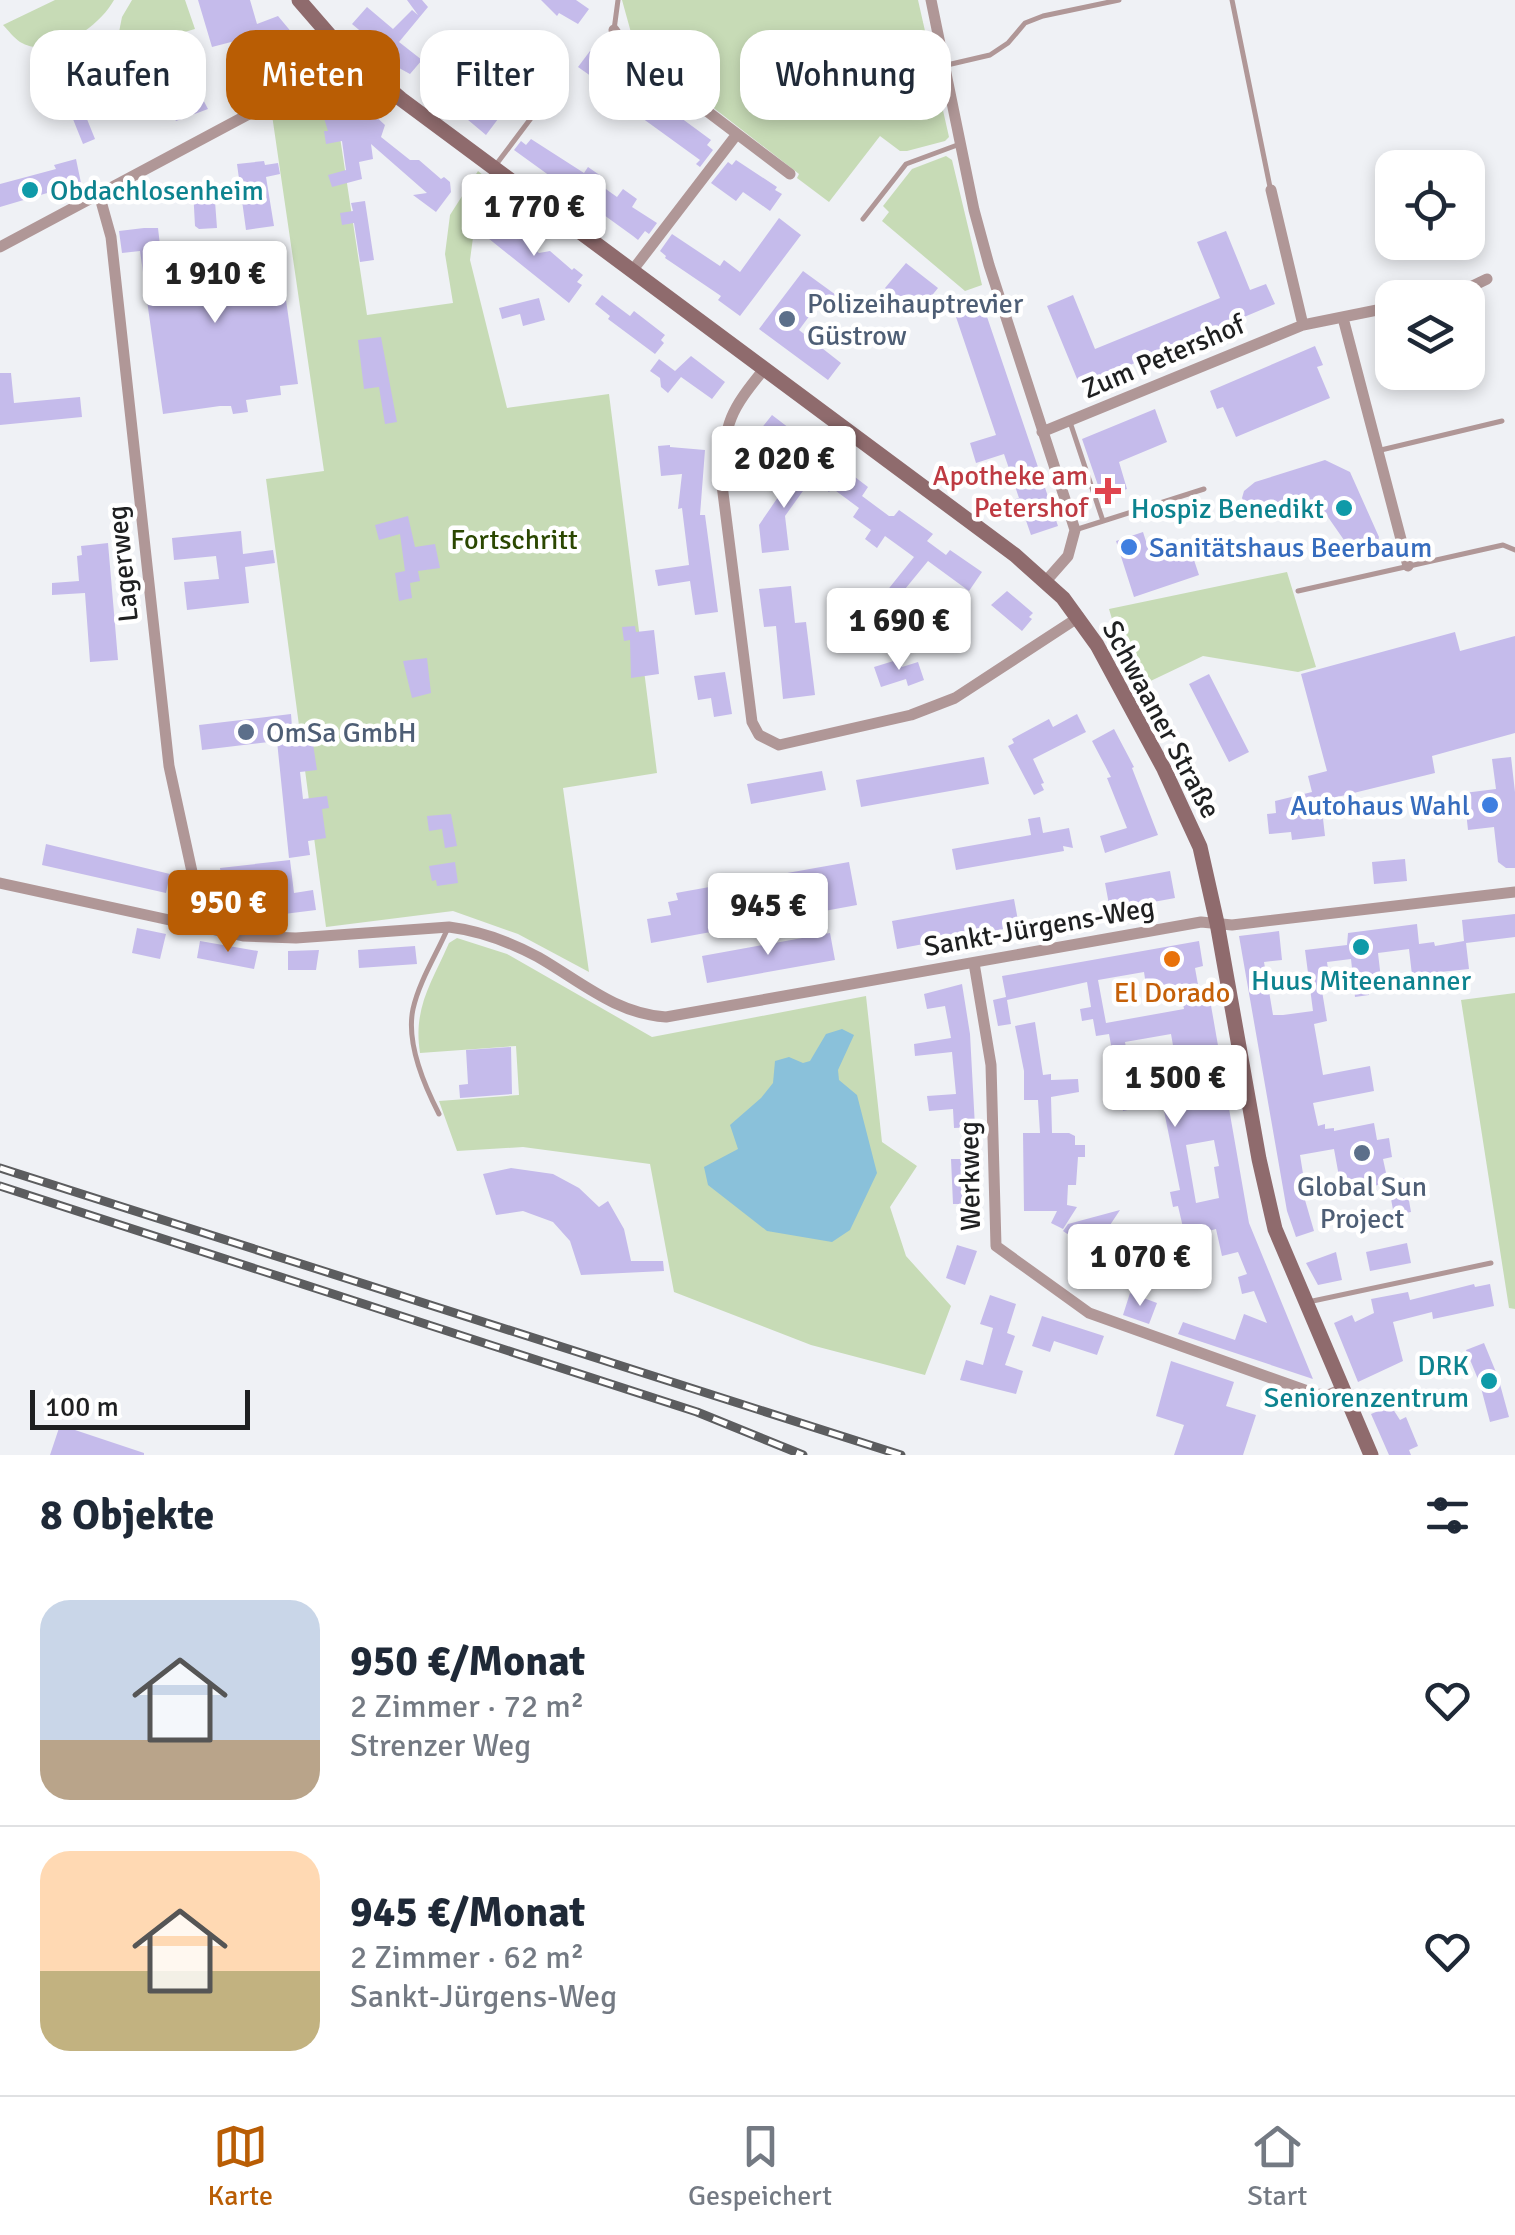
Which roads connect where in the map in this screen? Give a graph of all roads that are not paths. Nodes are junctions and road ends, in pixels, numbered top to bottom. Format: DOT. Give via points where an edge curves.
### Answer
graph roads {
  1 [pos="300,0"];
  2 [pos="618,0"];
  3 [pos="931,0"];
  4 [pos="1120,0"];
  5 [pos="1232,0"];
  6 [pos="326,30"];
  7 [pos="614,30"];
  8 [pos="937,30"];
  9 [pos="951,64"];
  10 [pos="400,98"];
  11 [pos="951,100"];
  12 [pos="238,120"];
  13 [pos="529,120"];
  14 [pos="719,120"];
  15 [pos="737,134"];
  16 [pos="960,144"];
  17 [pos="493,168"];
  18 [pos="790,174"];
  19 [pos="1270,190"];
  20 [pos="100,194"];
  21 [pos="864,219"];
  22 [pos="0,247"];
  23 [pos="632,271"];
  24 [pos="1487,278"];
  25 [pos="1483,280"];
  26 [pos="1375,311"];
  27 [pos="1343,318"];
  28 [pos="1303,325"];
  29 [pos="765,368"];
  30 [pos="1502,421"];
  31 [pos="1070,422"];
  32 [pos="1042,432"];
  33 [pos="1378,450"];
  34 [pos="1204,489"];
  35 [pos="1103,522"];
  36 [pos="1075,530"];
  37 [pos="1515,550"];
  38 [pos="1408,566"];
  39 [pos="1046,581"];
  40 [pos="1298,592"];
  41 [pos="1079,616"];
  42 [pos="0,883"];
  43 [pos="1515,892"];
  44 [pos="1217,924"];
  45 [pos="204,927"];
  46 [pos="448,927"];
  47 [pos="974,963"];
  48 [pos="439,1114"];
  49 [pos="1491,1263"];
  50 [pos="1305,1302"];
  51 [pos="1342,1389"];
  52 [pos="1371,1455"];
  1 -- 6 [label="main road, Schwaaner Straße"];
  2 -- 7 [label="lane"];
  3 -- 8 [label="street"];
  4 -- 9 [label="lane" via="1024,23 990,55"];
  5 -- 19 [label="lane"];
  10 -- 17 [label="main road, Schwaaner Straße"];
  11 -- 16 [label="street"];
  12 -- 20 [label="street"];
  13 -- 17 [label="lane"];
  14 -- 15 [label="street"];
  15 -- 18 [label="street"];
  15 -- 23 [label="street"];
  16 -- 21 [label="lane" via="906,164"];
  16 -- 32 [label="street" via="993,281"];
  17 -- 23 [label="main road, Schwaaner Straße"];
  19 -- 28 [label="street"];
  20 -- 22 [label="street"];
  20 -- 45 [label="street, Lagerweg" via="111,237 169,766"];
  23 -- 29 [label="main road, Schwaaner Straße"];
  24 -- 25 [label="street"];
  26 -- 27 [label="street, Zum Petershof"];
  27 -- 28 [label="street, Zum Petershof"];
  27 -- 33 [label="street"];
  28 -- 31 [label="street, Zum Petershof"];
  29 -- 39 [label="main road, Schwaaner Straße"];
  29 -- 41 [label="street" via="732,409 721,477 759,736 780,745 911,715 955,698"];
  30 -- 33 [label="lane"];
  31 -- 32 [label="street, Zum Petershof"];
  31 -- 35 [label="lane"];
  32 -- 36 [label="street"];
  33 -- 38 [label="street"];
  34 -- 35 [label="lane"];
  35 -- 36 [label="lane"];
  36 -- 39 [label="street" via="1068,556"];
  37 -- 38 [label="lane" via="1504,545"];
  38 -- 40 [label="lane"];
  39 -- 41 [label="main road, Schwaaner Straße"];
  41 -- 44 [label="main road, Schwaaner Straße" via="1186,812"];
  42 -- 45 [label="street, Sankt-Jürgens-Weg"];
  43 -- 44 [label="street, Sankt-Jürgens-Weg"];
  44 -- 47 [label="street, Sankt-Jürgens-Weg"];
  44 -- 50 [label="main road, Schwaaner Straße" via="1267,1197"];
  45 -- 46 [label="street, Sankt-Jürgens-Weg" via="296,938"];
  46 -- 47 [label="street, Sankt-Jürgens-Weg" via="512,944 642,1016"];
  46 -- 48 [label="lane" via="412,1012 416,1052"];
  47 -- 51 [label="street, Werkweg" via="991,1065 996,1246 1088,1314 1322,1396"];
  49 -- 50 [label="lane"];
  50 -- 51 [label="main road, Schwaaner Straße"];
  51 -- 52 [label="main road, Schwaaner Straße"];
}
